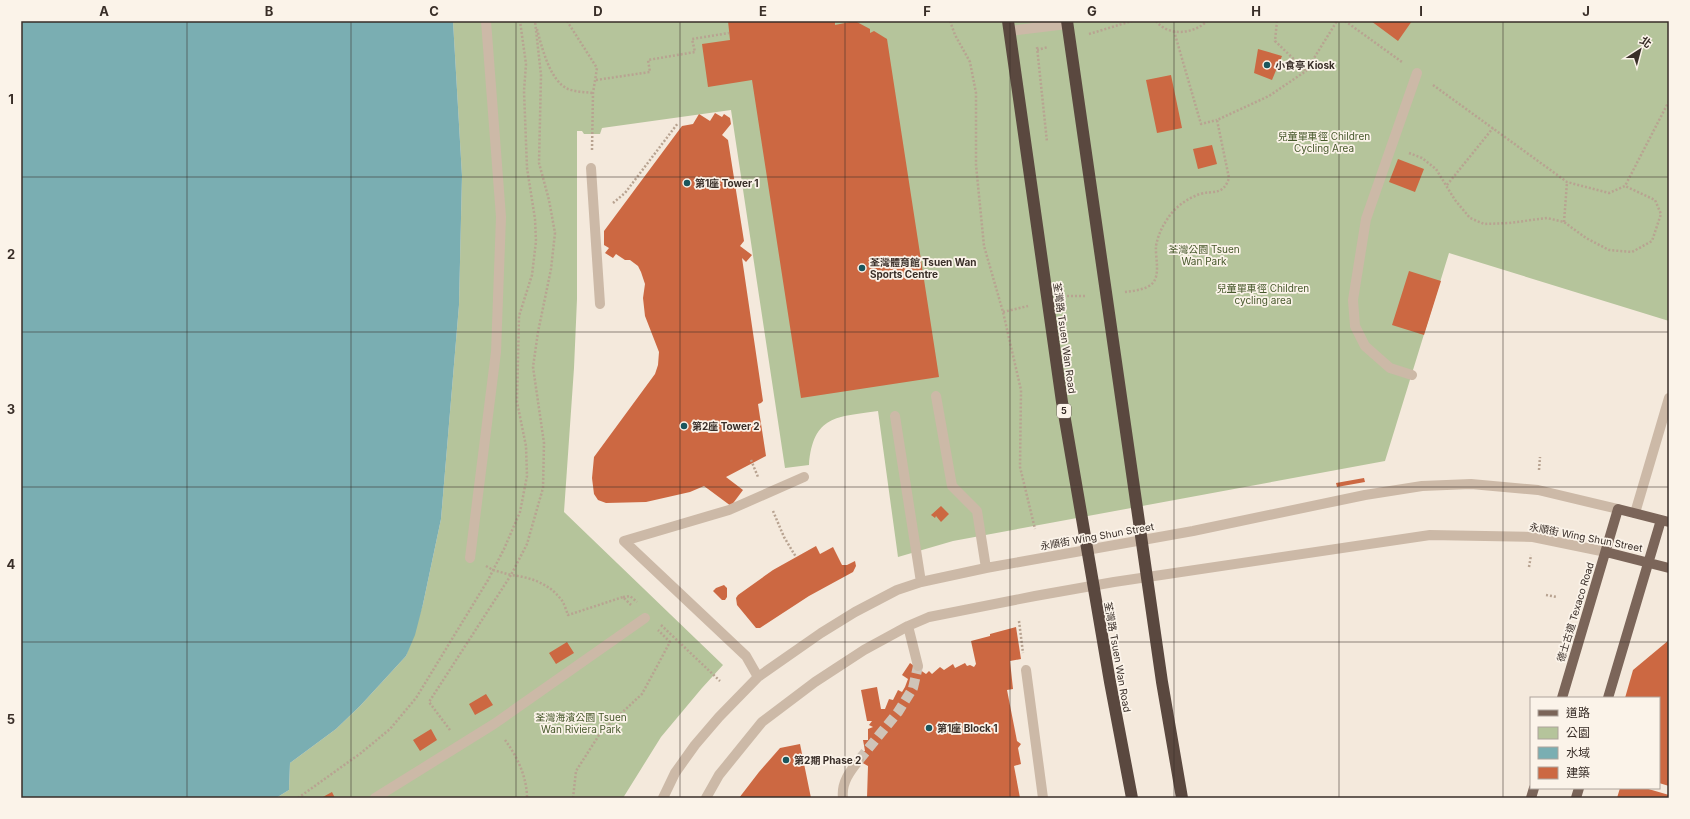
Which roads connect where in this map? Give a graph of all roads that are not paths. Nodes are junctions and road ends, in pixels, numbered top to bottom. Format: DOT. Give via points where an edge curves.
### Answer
graph roads {
  1 [pos="486,21"];
  2 [pos="1067,22"];
  3 [pos="1009,26"];
  4 [pos="1417,73"];
  5 [pos="591,168"];
  6 [pos="600,304"];
  7 [pos="1412,375"];
  8 [pos="936,396"];
  9 [pos="1669,398"];
  10 [pos="895,416"];
  11 [pos="804,477"];
  12 [pos="1618,509"];
  13 [pos="1634,513"];
  14 [pos="1665,521"];
  15 [pos="1606,552"];
  16 [pos="470,558"];
  17 [pos="1649,562"];
  18 [pos="986,568"];
  19 [pos="1669,568"];
  20 [pos="921,582"];
  21 [pos="645,618"];
  22 [pos="908,626"];
  23 [pos="918,666"];
  24 [pos="1026,670"];
  25 [pos="758,677"];
  26 [pos="1562,697"];
  27 [pos="1608,697"];
  28 [pos="859,760"];
  29 [pos="375,798"];
  30 [pos="663,798"];
  31 [pos="706,798"];
  32 [pos="843,798"];
  33 [pos="1043,798"];
  34 [pos="1132,798"];
  35 [pos="1182,798"];
  1 -- 16 [label="street" via="500,225 496,352"];
  2 -- 3 [label="street"];
  2 -- 35 [label="highway" via="1162,682"];
  3 -- 34 [label="highway, 荃灣路 Tsuen Wan Road / 5" via="1062,402"];
  4 -- 7 [label="street" via="1366,219 1353,300 1355,326 1365,346 1390,368"];
  5 -- 6 [label="street"];
  8 -- 18 [label="street" via="952,486 977,511"];
  9 -- 13 [label="street"];
  10 -- 20 [label="street"];
  11 -- 25 [label="street" via="729,510 624,541 746,656"];
  12 -- 13 [label="main road"];
  12 -- 15 [label="main road, 德士古道 Texaco Road"];
  12 -- 18 [label="street, 永順街 Wing Shun Street" via="1538,490 1471,484 1422,486"];
  13 -- 14 [label="main road"];
  14 -- 17 [label="main road"];
  15 -- 17 [label="main road, 永順街 Wing Shun Street"];
  15 -- 22 [label="street, 永順街 Wing Shun Street" via="1533,536 1430,535 1114,582 929,617"];
  15 -- 26 [label="main road, 德士古道 Texaco Road"];
  17 -- 19 [label="main road, 永順街 Wing Shun Street"];
  17 -- 27 [label="main road"];
  18 -- 20 [label="street, 永順街 Wing Shun Street"];
  20 -- 25 [label="street, 永順街 Wing Shun Street" via="897,590 855,612"];
  21 -- 29 [label="street" via="494,724"];
  22 -- 23 [label="street"];
  22 -- 31 [label="street, 永順街 Wing Shun Street" via="864,650 815,682 762,722 719,775"];
  24 -- 33 [label="street"];
  25 -- 30 [label="street, 永順街 Wing Shun Street" via="696,745 675,773"];
  28 -- 32 [label="street" via="848,774"];
}
